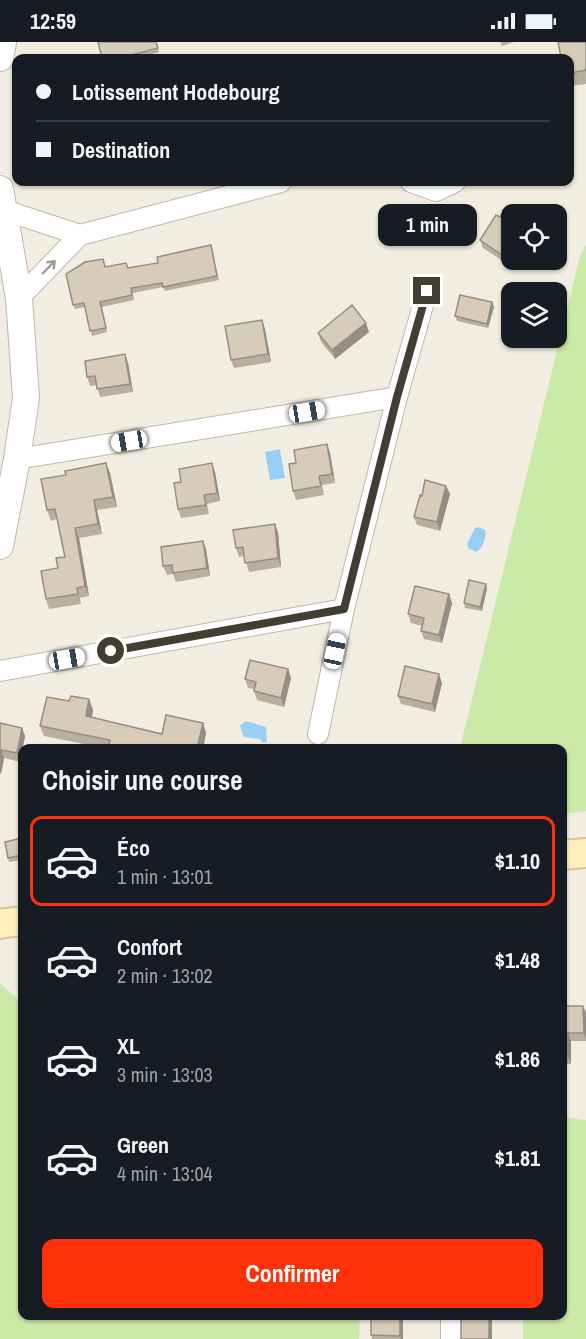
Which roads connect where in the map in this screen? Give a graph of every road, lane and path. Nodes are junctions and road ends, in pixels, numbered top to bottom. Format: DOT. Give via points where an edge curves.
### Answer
graph roads {
  1 [pos="3,42"];
  2 [pos="0,58"];
  3 [pos="266,186"];
  4 [pos="422,186"];
  5 [pos="447,186"];
  6 [pos="2,200"];
  7 [pos="80,235"];
  8 [pos="427,291"];
  9 [pos="19,298"];
  10 [pos="397,397"];
  11 [pos="17,459"];
  12 [pos="0,546"];
  13 [pos="344,609"];
  14 [pos="0,671"];
  15 [pos="318,734"];
  16 [pos="586,852"];
  17 [pos="567,854"];
  18 [pos="18,922"];
  19 [pos="0,924"];
  20 [pos="451,1320"];
  21 [pos="452,1339"];
  1 -- 2 [label="street"];
  3 -- 7 [label="street"];
  4 -- 5 [label="street" via="436,191"];
  6 -- 7 [label="street"];
  6 -- 9 [label="street"];
  9 -- 7 [label="street, one-way"];
  8 -- 10 [label="street"];
  9 -- 11 [label="street" via="26,398"];
  10 -- 11 [label="street"];
  10 -- 13 [label="street"];
  11 -- 12 [label="street"];
  13 -- 14 [label="street"];
  13 -- 15 [label="street"];
  16 -- 17 [label="main road"];
  18 -- 19 [label="main road"];
  20 -- 21 [label="street"];
}
